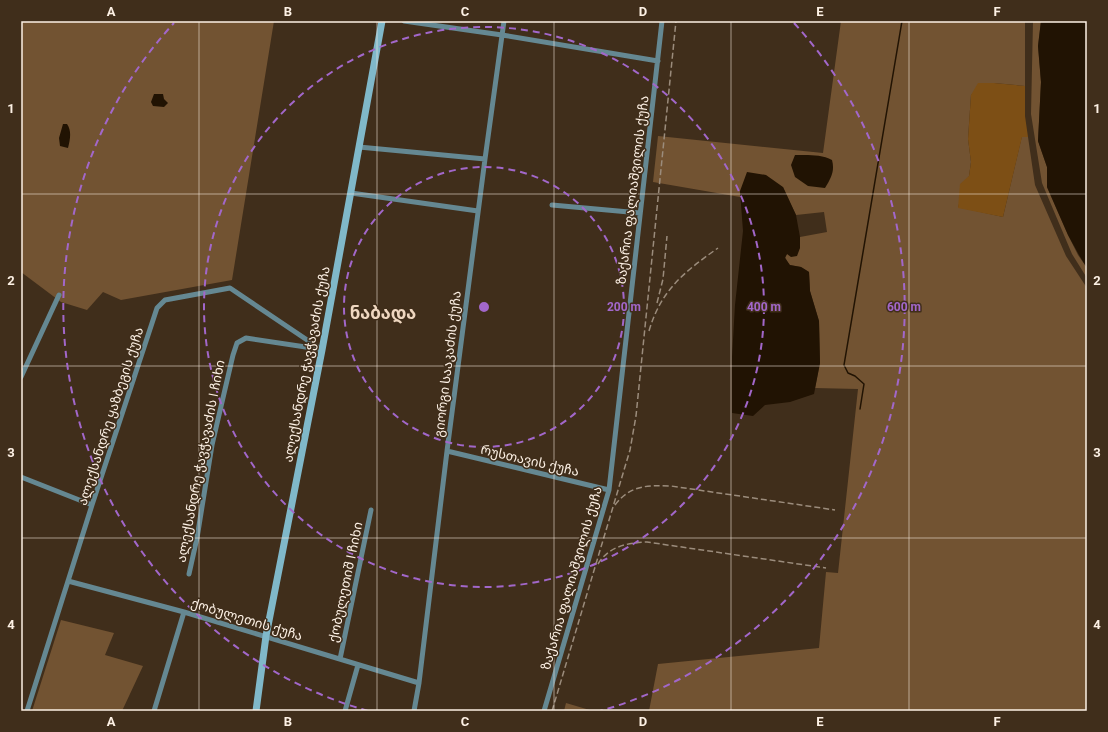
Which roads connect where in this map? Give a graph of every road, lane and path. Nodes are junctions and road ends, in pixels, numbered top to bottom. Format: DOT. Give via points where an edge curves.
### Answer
graph roads {
  1 [pos="382,21"];
  2 [pos="404,21"];
  3 [pos="504,21"];
  4 [pos="662,21"];
  5 [pos="502,35"];
  6 [pos="658,62"];
  7 [pos="359,147"];
  8 [pos="484,160"];
  9 [pos="351,193"];
  10 [pos="552,205"];
  11 [pos="478,211"];
  12 [pos="640,213"];
  13 [pos="58,295"];
  14 [pos="322,350"];
  15 [pos="21,377"];
  16 [pos="447,451"];
  17 [pos="21,477"];
  18 [pos="609,490"];
  19 [pos="92,505"];
  20 [pos="371,510"];
  21 [pos="189,574"];
  22 [pos="68,581"];
  23 [pos="184,612"];
  24 [pos="266,636"];
  25 [pos="340,658"];
  26 [pos="358,665"];
  27 [pos="419,683"];
  28 [pos="27,711"];
  29 [pos="154,711"];
  30 [pos="256,711"];
  31 [pos="345,711"];
  32 [pos="414,711"];
  33 [pos="544,711"];
  1 -- 7 [label="street, ალექსანდრე ჭავჭავაძის ქუჩა"];
  2 -- 5 [label="street"];
  3 -- 5 [label="street, გიორგი სააკაძის ქუჩა"];
  4 -- 6 [label="street, ზაქარია ფალიაშვილის ქუჩა"];
  5 -- 6 [label="street"];
  5 -- 8 [label="street, გიორგი სააკაძის ქუჩა"];
  6 -- 12 [label="street, ზაქარია ფალიაშვილის ქუჩა"];
  7 -- 8 [label="street"];
  7 -- 9 [label="street, ალექსანდრე ჭავჭავაძის ქუჩა"];
  8 -- 11 [label="street, გიორგი სააკაძის ქუჩა"];
  9 -- 11 [label="street"];
  9 -- 14 [label="street, ალექსანდრე ჭავჭავაძის ქუჩა"];
  10 -- 12 [label="street"];
  11 -- 16 [label="street, გიორგი სააკაძის ქუჩა"];
  12 -- 18 [label="street, ზაქარია ფალიაშვილის ქუჩა"];
  13 -- 15 [label="street"];
  14 -- 19 [label="street, ალექსანდრე ყაზბეგის ქუჩა" via="230,288 165,300 155,312"];
  14 -- 21 [label="street, ალექსანდრე ჭავჭავაძის I ჩიხი" via="246,338 237,343 212,445"];
  14 -- 24 [label="street, ალექსანდრე ჭავჭავაძის ქუჩა"];
  16 -- 18 [label="street, რუსთავის ქუჩა"];
  16 -- 27 [label="street, გიორგი სააკაძის ქუჩა"];
  17 -- 19 [label="street"];
  18 -- 33 [label="street, ზაქარია ფალიაშვილის ქუჩა"];
  19 -- 22 [label="street, ალექსანდრე ყაზბეგის ქუჩა"];
  20 -- 25 [label="street, ქობულეთიშ I ჩიხი"];
  22 -- 23 [label="street, ქობულეთის ქუჩა"];
  22 -- 28 [label="street, ალექსანდრე ყაზბეგის ქუჩა"];
  23 -- 24 [label="street, ქობულეთის ქუჩა"];
  23 -- 29 [label="street"];
  24 -- 25 [label="street, ქობულეთის ქუჩა"];
  24 -- 30 [label="street, ალექსანდრე ჭავჭავაძის ქუჩა"];
  25 -- 26 [label="street, ქობულეთის ქუჩა"];
  26 -- 27 [label="street, ქობულეთის ქუჩა"];
  26 -- 31 [label="street"];
  27 -- 32 [label="street, გიორგი სააკაძის ქუჩა"];
}
